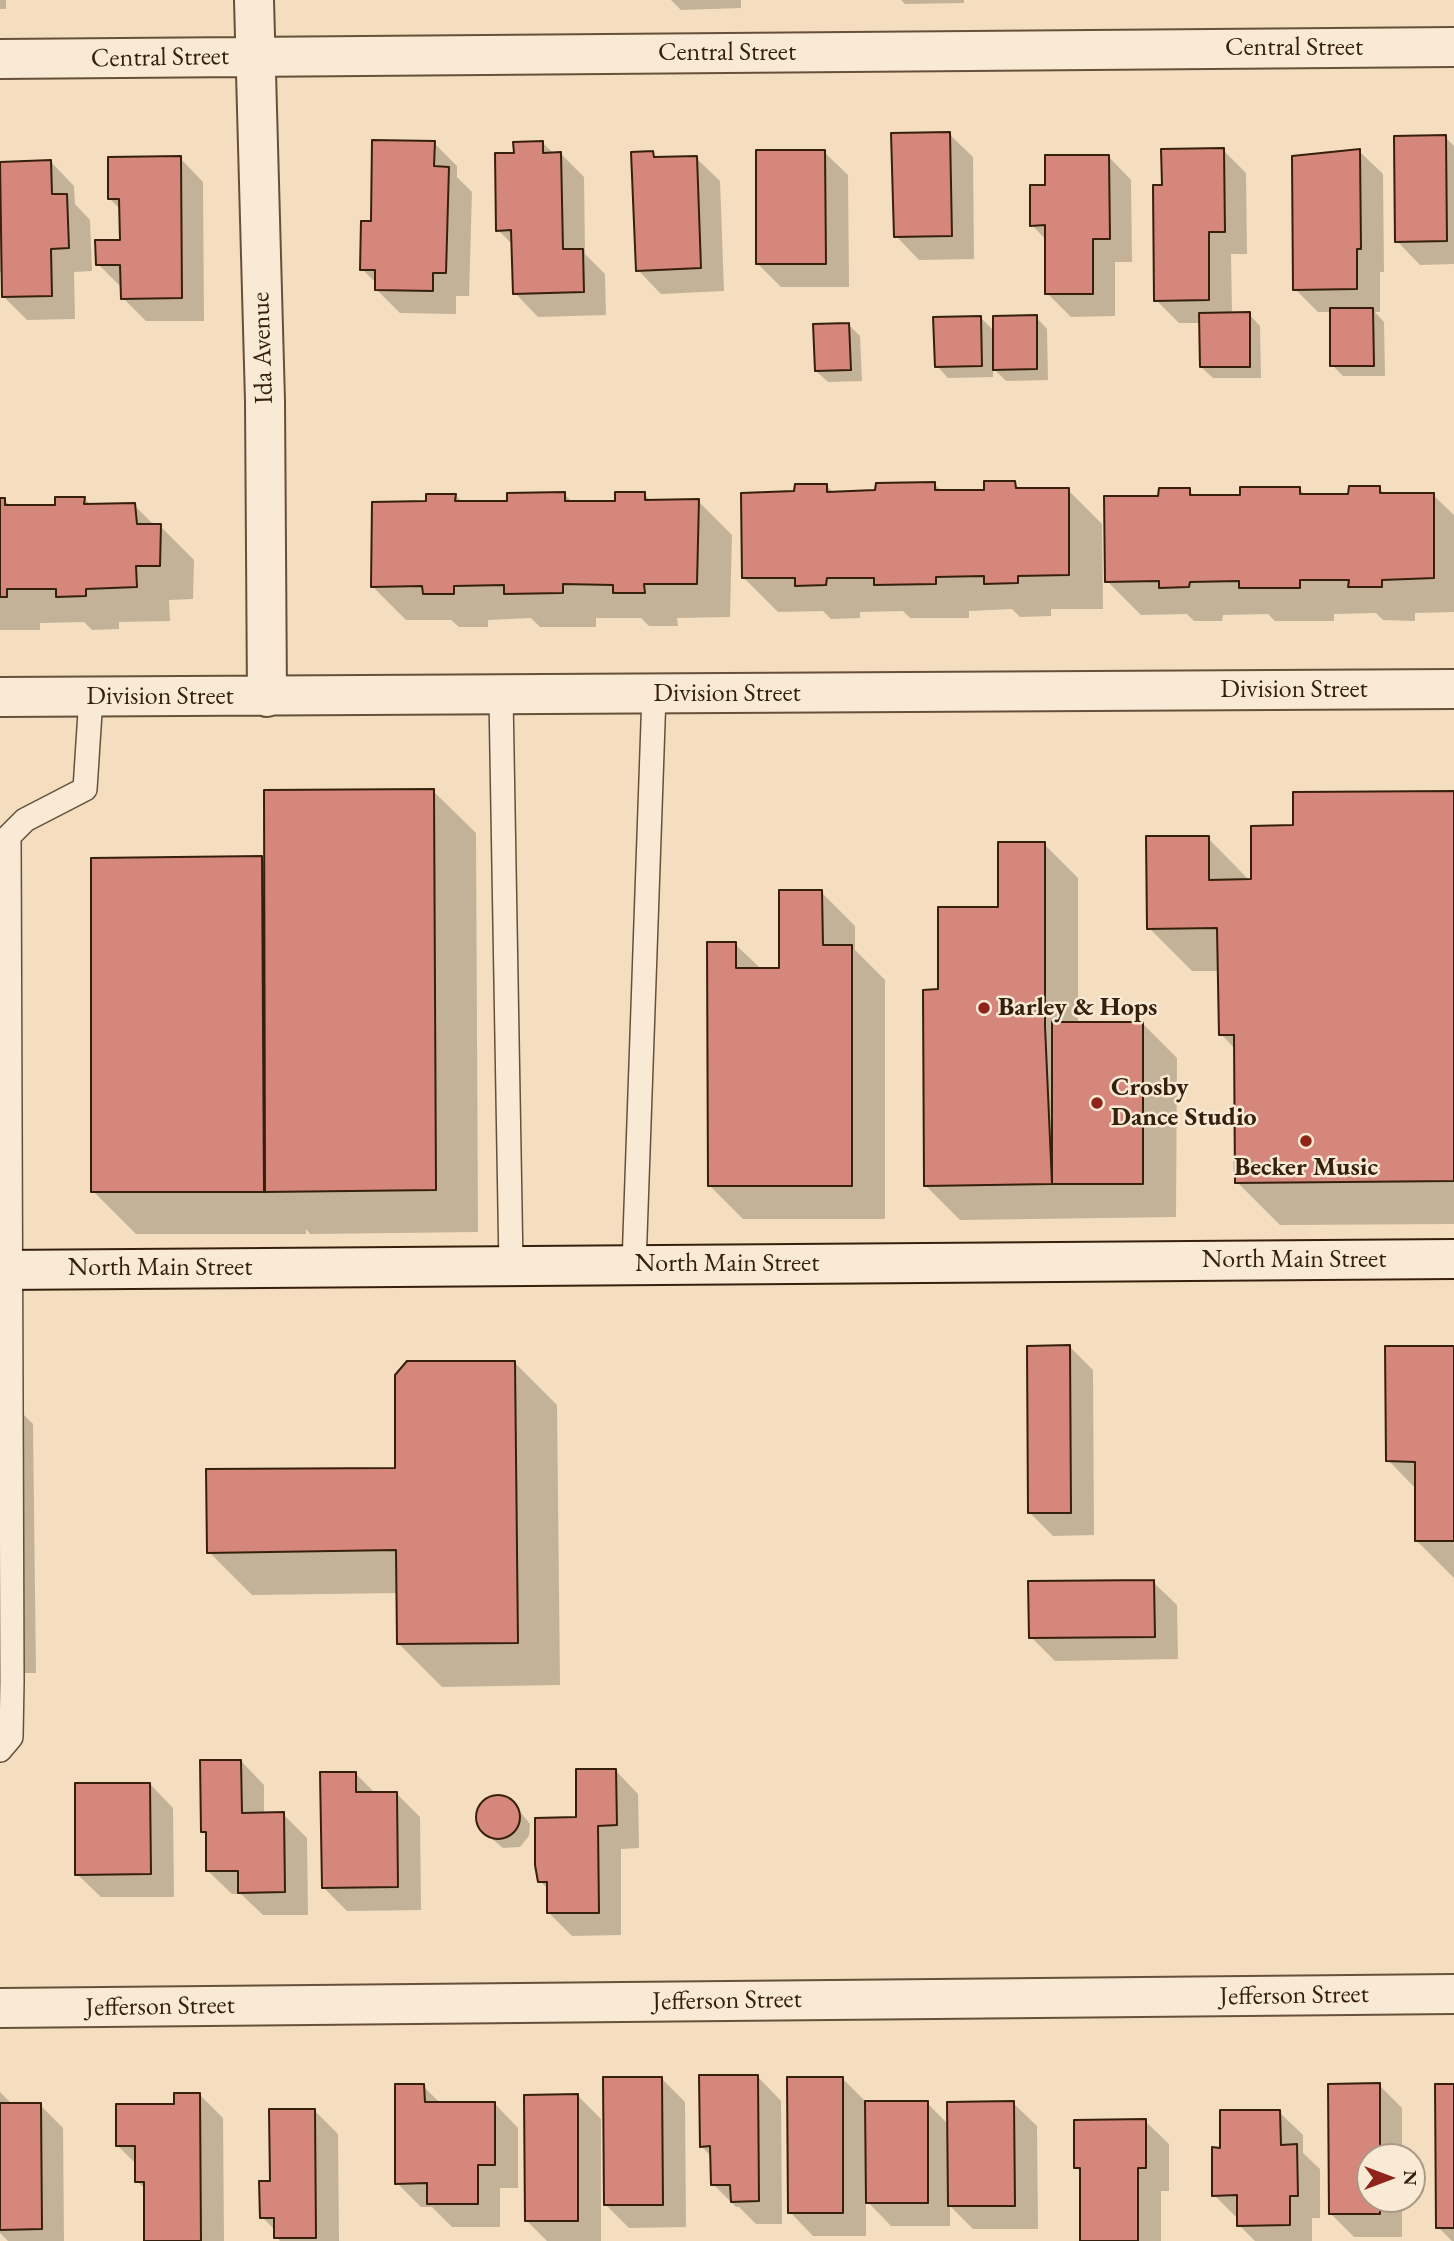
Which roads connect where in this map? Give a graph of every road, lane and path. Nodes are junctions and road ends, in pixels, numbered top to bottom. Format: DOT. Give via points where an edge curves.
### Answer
graph roads {
  1 [pos="254,0"];
  2 [pos="1454,47"];
  3 [pos="254,57"];
  4 [pos="0,59"];
  5 [pos="1454,689"];
  6 [pos="654,694"];
  7 [pos="501,696"];
  8 [pos="0,697"];
  9 [pos="91,697"];
  10 [pos="267,697"];
  11 [pos="1454,1259"];
  12 [pos="634,1265"];
  13 [pos="510,1266"];
  14 [pos="6,1269"];
  15 [pos="0,1750"];
  16 [pos="1454,1994"];
  17 [pos="0,2008"];
  1 -- 3 [label="street, Ida Avenue"];
  2 -- 3 [label="street, Central Street"];
  3 -- 4 [label="street, Central Street"];
  3 -- 10 [label="street, Ida Avenue" via="265,401"];
  5 -- 6 [label="street, Division Street"];
  6 -- 7 [label="street, Division Street"];
  6 -- 12 [label="lane"];
  7 -- 10 [label="street, Division Street"];
  7 -- 13 [label="lane"];
  8 -- 9 [label="street, Division Street"];
  9 -- 10 [label="street, Division Street"];
  9 -- 14 [label="lane" via="85,789 25,820 9,836"];
  11 -- 12 [label="street, North Main Street"];
  12 -- 13 [label="street, North Main Street"];
  13 -- 14 [label="street, North Main Street"];
  14 -- 15 [label="lane" via="12,1723 11,1737"];
  16 -- 17 [label="street, Jefferson Street"];
}
